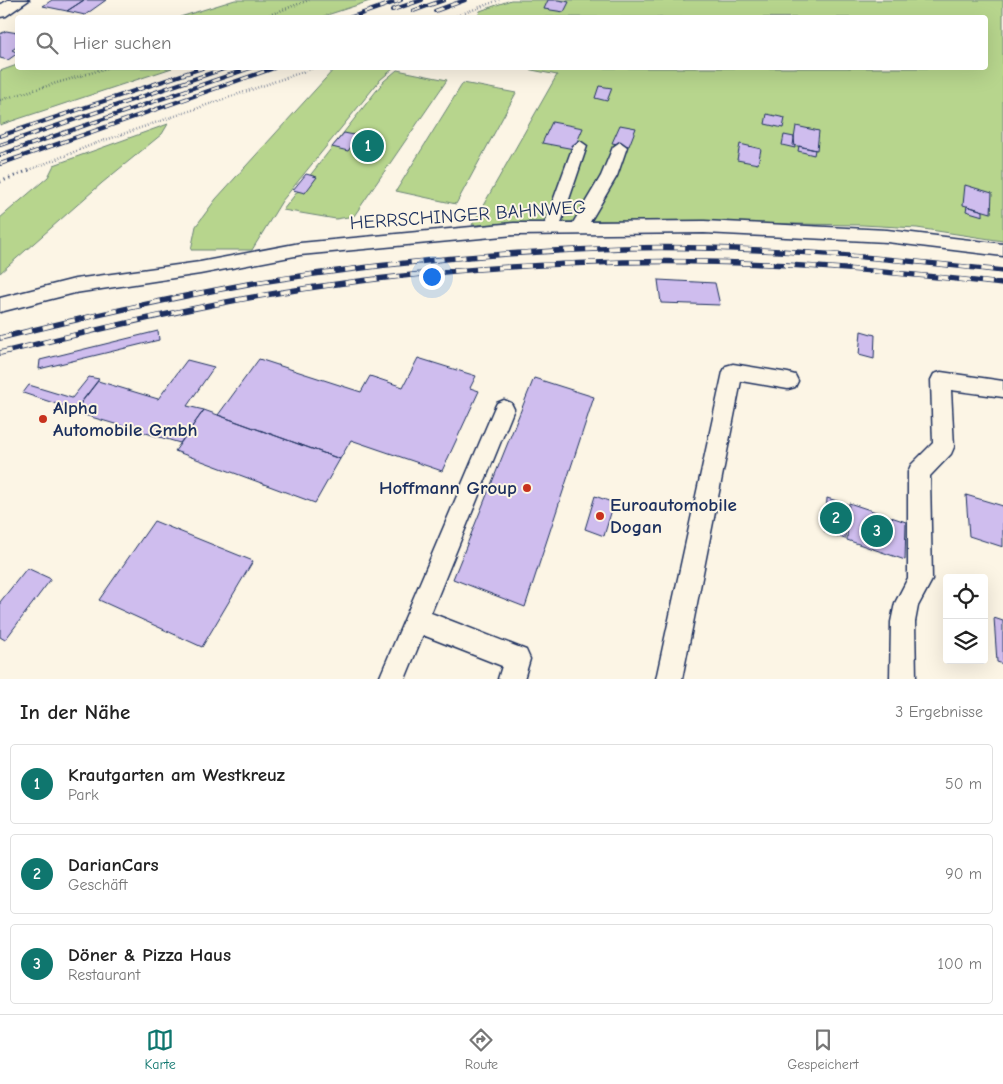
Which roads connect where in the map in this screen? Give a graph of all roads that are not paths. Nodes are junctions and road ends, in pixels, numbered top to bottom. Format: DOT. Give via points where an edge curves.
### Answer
graph roads {
  1 [pos="20,0"];
  2 [pos="0,12"];
  3 [pos="580,146"];
  4 [pos="620,147"];
  5 [pos="579,227"];
  6 [pos="552,228"];
  7 [pos="1003,250"];
  8 [pos="0,305"];
  9 [pos="788,381"];
  10 [pos="1003,389"];
  11 [pos="504,409"];
  12 [pos="417,620"];
  13 [pos="392,679"];
  14 [pos="511,679"];
  15 [pos="669,679"];
  16 [pos="903,679"];
  1 -- 2 [label="street"];
  3 -- 6 [label="lane"];
  4 -- 5 [label="lane" via="609,176"];
  5 -- 6 [label="lane, HERRSCHINGER BAHNWEG"];
  5 -- 7 [label="lane, HERRSCHINGER BAHNWEG" via="704,228 887,236"];
  6 -- 8 [label="lane, HERRSCHINGER BAHNWEG" via="300,249 200,268 75,286"];
  9 -- 15 [label="lane" via="733,372"];
  10 -- 16 [label="lane" via="940,380 944,447 919,472 920,580 907,603 903,622"];
  11 -- 12 [label="lane"];
  12 -- 13 [label="lane"];
  12 -- 14 [label="lane" via="517,659"];
}
